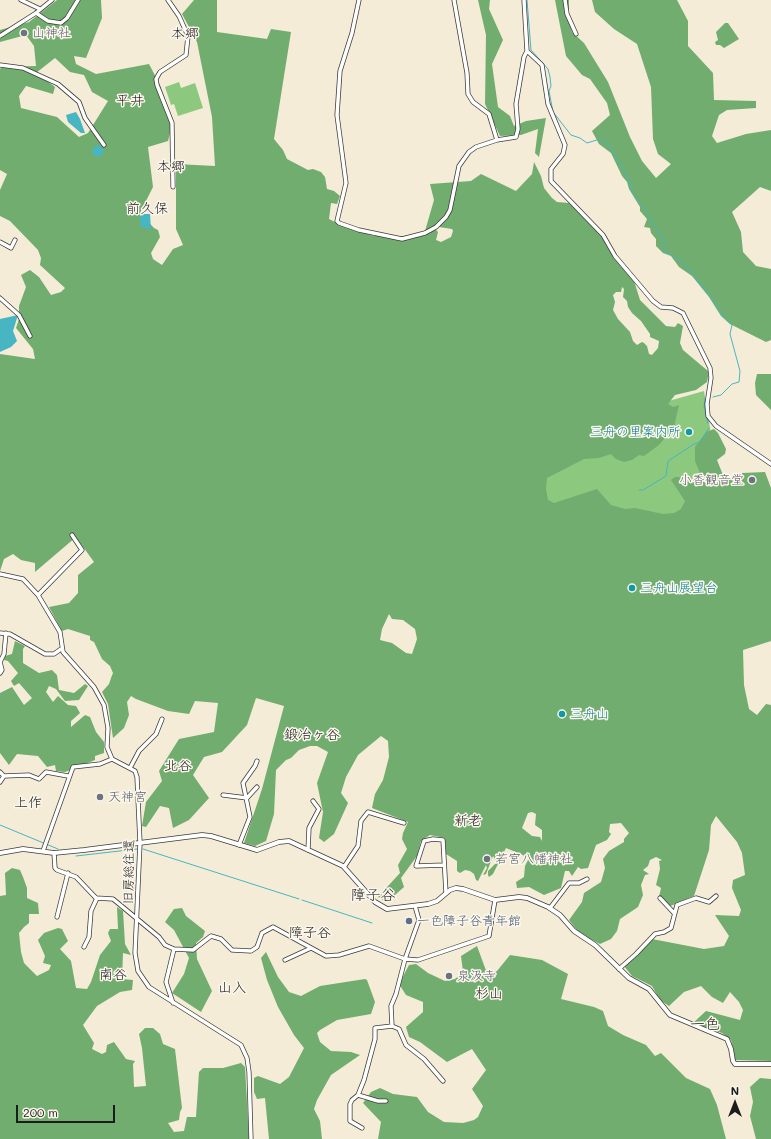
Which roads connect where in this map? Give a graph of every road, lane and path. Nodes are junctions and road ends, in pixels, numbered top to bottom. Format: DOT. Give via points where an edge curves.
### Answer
graph roads {
  1 [pos="21,0"];
  2 [pos="52,0"];
  3 [pos="78,0"];
  4 [pos="168,0"];
  5 [pos="359,0"];
  6 [pos="454,0"];
  7 [pos="524,0"];
  8 [pos="565,0"];
  9 [pos="40,10"];
  10 [pos="36,13"];
  11 [pos="576,34"];
  12 [pos="0,36"];
  13 [pos="527,51"];
  14 [pos="0,65"];
  15 [pos="497,140"];
  16 [pos="104,144"];
  17 [pos="173,187"];
  18 [pos="15,240"];
  19 [pos="0,242"];
  20 [pos="0,298"];
  21 [pos="30,336"];
  22 [pos="771,464"];
  23 [pos="72,535"];
  24 [pos="0,574"];
  25 [pos="38,595"];
  26 [pos="0,633"];
  27 [pos="6,633"];
  28 [pos="61,649"];
  29 [pos="0,673"];
  30 [pos="162,719"];
  31 [pos="112,758"];
  32 [pos="257,761"];
  33 [pos="130,768"];
  34 [pos="0,772"];
  35 [pos="4,776"];
  36 [pos="68,776"];
  37 [pos="0,782"];
  38 [pos="257,788"];
  39 [pos="223,795"];
  40 [pos="247,798"];
  41 [pos="313,801"];
  42 [pos="404,823"];
  43 [pos="140,843"];
  44 [pos="239,845"];
  45 [pos="308,850"];
  46 [pos="43,851"];
  47 [pos="0,853"];
  48 [pos="54,853"];
  49 [pos="444,865"];
  50 [pos="344,867"];
  51 [pos="68,874"];
  52 [pos="588,879"];
  53 [pos="446,893"];
  54 [pos="716,896"];
  55 [pos="97,898"];
  56 [pos="660,898"];
  57 [pos="495,900"];
  58 [pos="415,906"];
  59 [pos="550,908"];
  60 [pos="674,913"];
  61 [pos="57,917"];
  62 [pos="138,919"];
  63 [pos="84,947"];
  64 [pos="311,948"];
  65 [pos="174,949"];
  66 [pos="405,959"];
  67 [pos="285,960"];
  68 [pos="619,969"];
  69 [pos="174,1004"];
  70 [pos="392,1026"];
  71 [pos="771,1064"];
  72 [pos="443,1081"];
  73 [pos="358,1095"];
  74 [pos="386,1101"];
  75 [pos="362,1128"];
  76 [pos="252,1139"];
  1 -- 9 [label="street"];
  2 -- 9 [label="street"];
  3 -- 10 [label="street" via="61,23 48,21"];
  4 -- 17 [label="street" via="188,36 186,55 160,72 156,79 172,123"];
  5 -- 15 [label="street" via="340,71 337,115 346,183 336,218 339,223 392,238 425,233 436,227 450,210 461,161 476,147"];
  6 -- 15 [label="street" via="467,73 468,94 473,102 488,114"];
  7 -- 13 [label="street"];
  8 -- 11 [label="street" via="567,14"];
  9 -- 10 [label="street"];
  10 -- 12 [label="street"];
  13 -- 15 [label="street" via="516,104 518,134 514,138"];
  13 -- 22 [label="street" via="542,65 548,104 565,145 564,154 551,169 551,181 603,235 615,256 653,300 661,307 673,308 683,313 710,368 708,416 716,426"];
  14 -- 16 [label="street" via="23,68 58,84 79,102 85,118"];
  18 -- 19 [label="street" via="11,248"];
  20 -- 21 [label="street" via="19,315"];
  23 -- 25 [label="street" via="82,550"];
  24 -- 25 [label="street" via="23,579"];
  25 -- 28 [label="street" via="60,632"];
  26 -- 27 [label="street"];
  27 -- 28 [label="street" via="24,640 46,654 54,654"];
  27 -- 29 [label="street"];
  28 -- 31 [label="street" via="94,687 104,705 108,728 107,747"];
  30 -- 33 [label="street" via="156,734 139,751"];
  31 -- 33 [label="street" via="115,762"];
  31 -- 36 [label="street" via="100,764 72,767"];
  32 -- 40 [label="street" via="243,783"];
  33 -- 43 [label="street, 旧房総往還" via="135,771 137,777"];
  34 -- 35 [label="street"];
  35 -- 36 [label="street" via="29,775 39,779 46,772"];
  35 -- 37 [label="street"];
  36 -- 46 [label="street"];
  38 -- 40 [label="street"];
  39 -- 40 [label="street"];
  40 -- 44 [label="street" via="250,816"];
  41 -- 45 [label="street" via="319,808 309,828"];
  42 -- 50 [label="street" via="368,812 361,821 358,846"];
  43 -- 44 [label="street" via="205,835"];
  43 -- 48 [label="street"];
  43 -- 62 [label="street, 旧房総往還"];
  44 -- 45 [label="street" via="257,850 286,841"];
  45 -- 50 [label="street"];
  46 -- 47 [label="street" via="23,849"];
  46 -- 48 [label="street"];
  48 -- 51 [label="street" via="55,868"];
  49 -- 49 [label="street" via="443,840 424,841 416,866"];
  49 -- 53 [label="street"];
  50 -- 58 [label="street" via="381,907 394,909"];
  51 -- 55 [label="street" via="76,877"];
  51 -- 61 [label="street"];
  52 -- 59 [label="street" via="568,883"];
  53 -- 57 [label="street" via="463,888"];
  53 -- 58 [label="street" via="437,901"];
  54 -- 60 [label="street" via="709,902 696,898 681,903 677,905"];
  55 -- 62 [label="street" via="113,900"];
  55 -- 63 [label="street" via="91,911 89,937"];
  56 -- 60 [label="street"];
  57 -- 59 [label="street" via="527,898"];
  57 -- 66 [label="street" via="489,936 418,960"];
  58 -- 66 [label="street" via="419,920"];
  59 -- 68 [label="street" via="574,931 595,944"];
  60 -- 68 [label="street" via="671,928 655,934"];
  62 -- 65 [label="street, 旧房総往還" via="165,945"];
  62 -- 69 [label="street" via="135,953 138,971 149,987"];
  64 -- 65 [label="street" via="273,928 262,933 257,947 251,951 232,950 221,939 211,936 193,950"];
  64 -- 66 [label="street" via="328,956 369,946"];
  64 -- 67 [label="street"];
  65 -- 69 [label="street" via="166,982"];
  66 -- 70 [label="street" via="391,1006"];
  68 -- 71 [label="street" via="649,989 670,1015 727,1039 735,1064"];
  69 -- 76 [label="street" via="241,1045 248,1064"];
  70 -- 72 [label="street" via="402,1032 406,1045 424,1059"];
  70 -- 73 [label="street" via="375,1028 375,1039"];
  73 -- 74 [label="street" via="378,1102"];
  73 -- 75 [label="street" via="350,1104 350,1121"];
}
